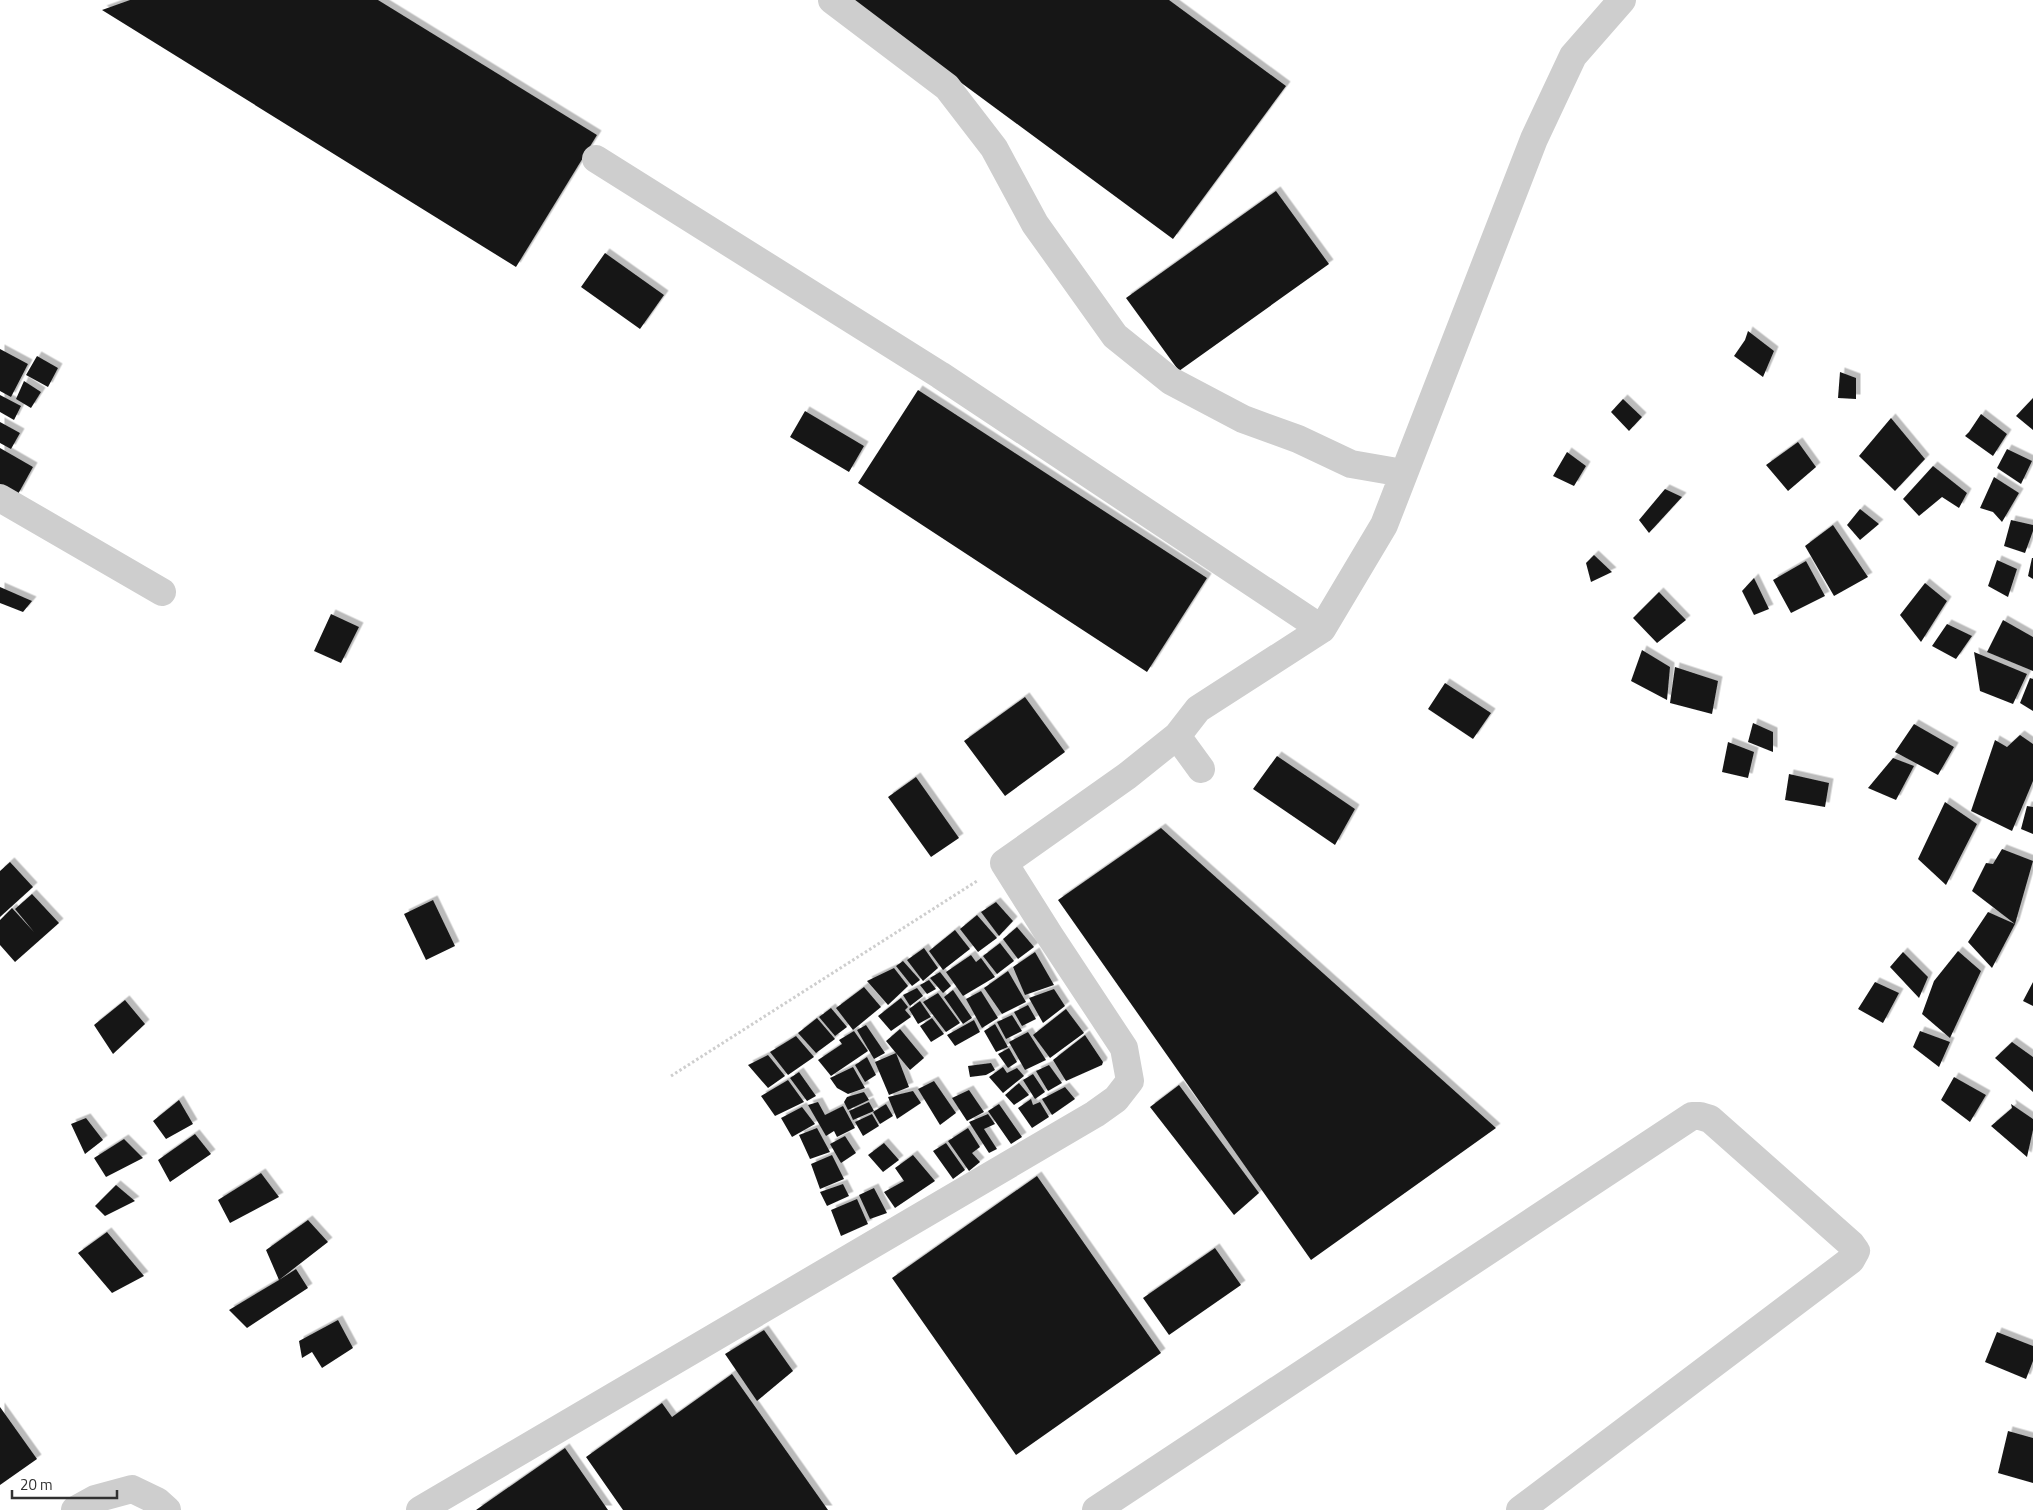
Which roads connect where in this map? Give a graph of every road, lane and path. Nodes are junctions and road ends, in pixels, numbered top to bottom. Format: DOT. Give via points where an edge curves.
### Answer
graph roads {
  1 [pos="832,0"];
  2 [pos="1622,0"];
  3 [pos="596,159"];
  4 [pos="1403,473"];
  5 [pos="0,498"];
  6 [pos="162,592"];
  7 [pos="1322,629"];
  8 [pos="1177,736"];
  9 [pos="1201,769"];
  10 [pos="1004,863"];
  11 [pos="671,1076"];
  12 [pos="76,1510"];
  13 [pos="167,1510"];
  14 [pos="420,1510"];
  15 [pos="1096,1510"];
  16 [pos="1520,1510"];
  1 -- 4 [label="street" via="947,87 994,148 1034,224 1115,336 1171,381 1243,419 1298,439 1351,464"];
  2 -- 4 [label="street" via="1573,56 1534,139"];
  3 -- 7 [label="street" via="940,375"];
  4 -- 7 [label="street" via="1384,525"];
  5 -- 6 [label="street"];
  7 -- 8 [label="street" via="1198,708"];
  8 -- 9 [label="street"];
  8 -- 10 [label="street" via="1127,776"];
  10 -- 11 [label="path"];
  10 -- 14 [label="street" via="1124,1048 1130,1081 1116,1099 1096,1114"];
  12 -- 13 [label="street" via="94,1499 132,1489 157,1501"];
  15 -- 16 [label="street" via="1692,1116 1710,1119 1851,1244 1856,1252 1851,1260"];
}
